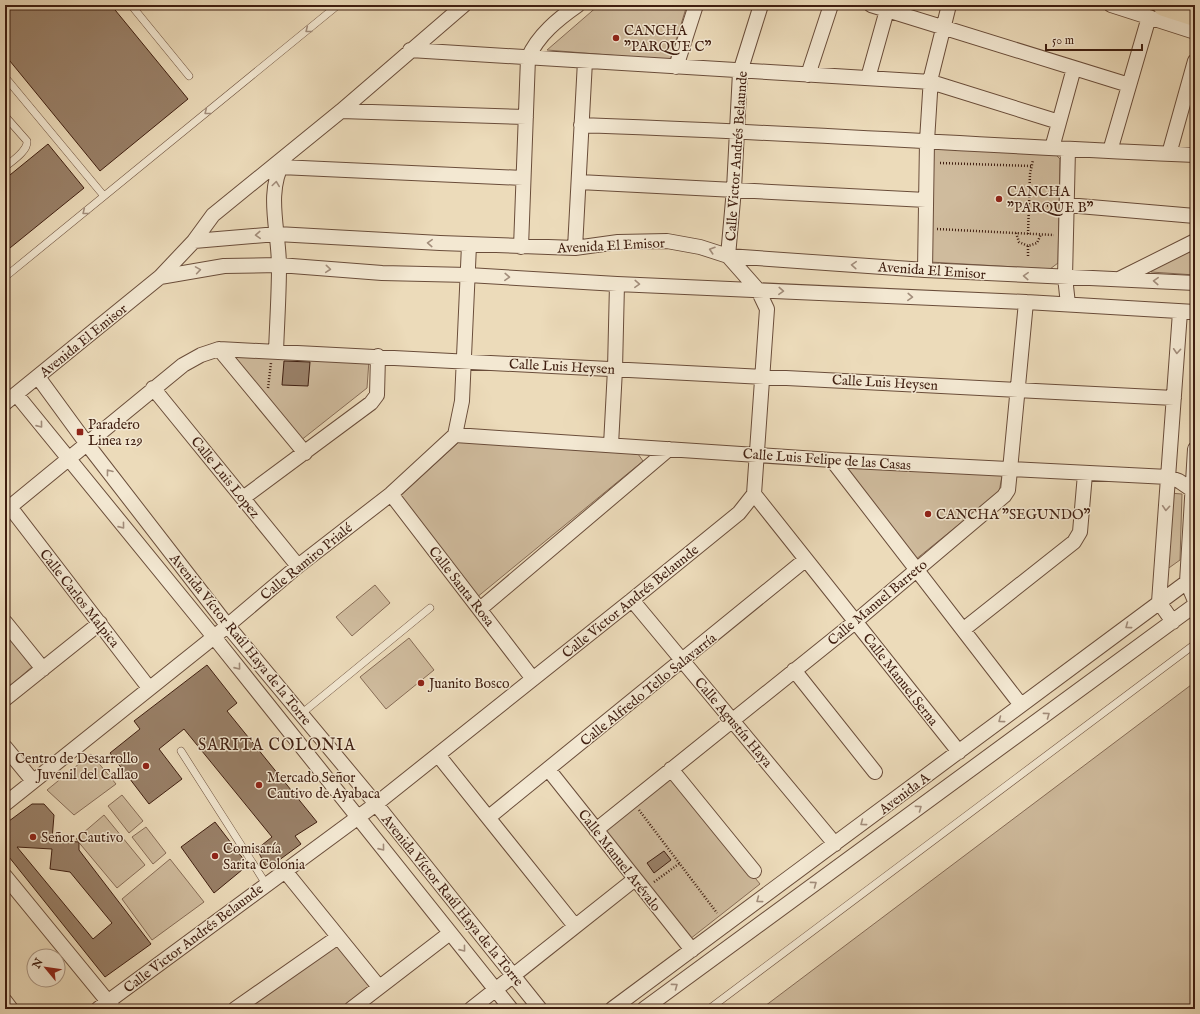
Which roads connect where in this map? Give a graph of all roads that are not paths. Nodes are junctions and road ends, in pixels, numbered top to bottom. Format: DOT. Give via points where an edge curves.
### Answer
graph roads {
  1 [pos="131,5"];
  2 [pos="338,5"];
  3 [pos="464,5"];
  4 [pos="578,5"];
  5 [pos="696,5"];
  6 [pos="761,5"];
  7 [pos="831,5"];
  8 [pos="871,5"];
  9 [pos="949,5"];
  10 [pos="1111,5"];
  11 [pos="888,10"];
  12 [pos="1157,11"];
  13 [pos="1195,14"];
  14 [pos="942,28"];
  15 [pos="1195,32"];
  16 [pos="410,50"];
  17 [pos="528,58"];
  18 [pos="585,61"];
  19 [pos="1195,61"];
  20 [pos="676,67"];
  21 [pos="1074,68"];
  22 [pos="740,72"];
  23 [pos="808,75"];
  24 [pos="5,76"];
  25 [pos="189,76"];
  26 [pos="868,78"];
  27 [pos="931,82"];
  28 [pos="1129,85"];
  29 [pos="341,111"];
  30 [pos="5,116"];
  31 [pos="526,117"];
  32 [pos="1059,122"];
  33 [pos="581,125"];
  34 [pos="737,130"];
  35 [pos="927,141"];
  36 [pos="1052,148"];
  37 [pos="1068,149"];
  38 [pos="1110,151"];
  39 [pos="289,153"];
  40 [pos="1169,154"];
  41 [pos="1195,155"];
  42 [pos="5,167"];
  43 [pos="280,167"];
  44 [pos="522,178"];
  45 [pos="579,182"];
  46 [pos="734,189"];
  47 [pos="104,196"];
  48 [pos="926,200"];
  49 [pos="1062,205"];
  50 [pos="1195,216"];
  51 [pos="277,234"];
  52 [pos="1195,240"];
  53 [pos="194,241"];
  54 [pos="469,244"];
  55 [pos="521,247"];
  56 [pos="575,248"];
  57 [pos="728,256"];
  58 [pos="279,265"];
  59 [pos="925,270"];
  60 [pos="468,274"];
  61 [pos="5,277"];
  62 [pos="160,277"];
  63 [pos="1065,278"];
  64 [pos="1118,280"];
  65 [pos="1195,283"];
  66 [pos="617,284"];
  67 [pos="758,290"];
  68 [pos="1026,302"];
  69 [pos="1068,304"];
  70 [pos="1180,312"];
  71 [pos="1195,312"];
  72 [pos="219,349"];
  73 [pos="274,355"];
  74 [pos="378,356"];
  75 [pos="463,361"];
  76 [pos="615,368"];
  77 [pos="762,376"];
  78 [pos="38,377"];
  79 [pos="153,388"];
  80 [pos="1017,389"];
  81 [pos="1174,398"];
  82 [pos="10,399"];
  83 [pos="455,436"];
  84 [pos="87,444"];
  85 [pos="610,445"];
  86 [pos="669,449"];
  87 [pos="1195,449"];
  88 [pos="305,453"];
  89 [pos="756,454"];
  90 [pos="68,459"];
  91 [pos="832,460"];
  92 [pos="1010,470"];
  93 [pos="1085,474"];
  94 [pos="1168,477"];
  95 [pos="1194,491"];
  96 [pos="391,494"];
  97 [pos="754,494"];
  98 [pos="243,498"];
  99 [pos="8,509"];
  100 [pos="805,560"];
  101 [pos="298,566"];
  102 [pos="916,569"];
  103 [pos="1191,579"];
  104 [pos="632,600"];
  105 [pos="1195,601"];
  106 [pos="1159,602"];
  107 [pos="1195,606"];
  108 [pos="430,608"];
  109 [pos="480,609"];
  110 [pos="5,622"];
  111 [pos="855,622"];
  112 [pos="1173,622"];
  113 [pos="100,623"];
  114 [pos="227,625"];
  115 [pos="964,629"];
  116 [pos="214,637"];
  117 [pos="1195,644"];
  118 [pos="684,661"];
  119 [pos="43,669"];
  120 [pos="794,670"];
  121 [pos="533,679"];
  122 [pos="149,688"];
  123 [pos="5,699"];
  124 [pos="1021,705"];
  125 [pos="301,714"];
  126 [pos="733,719"];
  127 [pos="5,747"];
  128 [pos="181,751"];
  129 [pos="959,752"];
  130 [pos="438,754"];
  131 [pos="548,769"];
  132 [pos="670,769"];
  133 [pos="875,772"];
  134 [pos="33,781"];
  135 [pos="5,804"];
  136 [pos="376,804"];
  137 [pos="489,817"];
  138 [pos="358,818"];
  139 [pos="596,830"];
  140 [pos="835,844"];
  141 [pos="286,871"];
  142 [pos="754,871"];
  143 [pos="5,876"];
  144 [pos="635,879"];
  145 [pos="266,884"];
  146 [pos="575,926"];
  147 [pos="450,932"];
  148 [pos="338,937"];
  149 [pos="692,950"];
  150 [pos="513,976"];
  151 [pos="379,987"];
  152 [pos="496,989"];
  153 [pos="5,1001"];
  154 [pos="107,1007"];
  155 [pos="12,1009"];
  156 [pos="235,1009"];
  157 [pos="351,1009"];
  158 [pos="471,1009"];
  159 [pos="511,1009"];
  160 [pos="540,1009"];
  161 [pos="612,1009"];
  162 [pos="644,1009"];
  163 [pos="709,1009"];
  1 -- 25 [label="lane"];
  2 -- 47 [label="lane, one-way"];
  3 -- 16 [label="street"];
  4 -- 17 [label="street" via="542,35"];
  5 -- 20 [label="street"];
  6 -- 22 [label="street, Calle Victor Andrés Belaunde"];
  7 -- 23 [label="street"];
  8 -- 11 [label="street"];
  9 -- 14 [label="street"];
  10 -- 12 [label="street"];
  11 -- 14 [label="street"];
  11 -- 26 [label="street"];
  12 -- 13 [label="highway"];
  12 -- 15 [label="street"];
  12 -- 28 [label="street"];
  14 -- 21 [label="street"];
  14 -- 27 [label="street"];
  16 -- 17 [label="street"];
  16 -- 29 [label="street"];
  17 -- 18 [label="street"];
  17 -- 31 [label="street"];
  18 -- 20 [label="street"];
  18 -- 33 [label="street"];
  19 -- 40 [label="street"];
  20 -- 22 [label="street"];
  21 -- 28 [label="street"];
  21 -- 32 [label="street"];
  22 -- 23 [label="street"];
  22 -- 34 [label="street, Calle Victor Andrés Belaunde"];
  23 -- 26 [label="street"];
  24 -- 47 [label="lane"];
  26 -- 27 [label="street"];
  27 -- 32 [label="street"];
  27 -- 35 [label="street"];
  28 -- 38 [label="street"];
  29 -- 31 [label="street"];
  29 -- 39 [label="street"];
  30 -- 42 [label="lane" via="27,141 24,150"];
  31 -- 44 [label="street"];
  32 -- 36 [label="street"];
  33 -- 34 [label="street"];
  33 -- 45 [label="street"];
  34 -- 35 [label="street"];
  34 -- 46 [label="street, Calle Victor Andrés Belaunde"];
  35 -- 36 [label="street"];
  35 -- 48 [label="street"];
  36 -- 37 [label="street"];
  37 -- 38 [label="street"];
  37 -- 49 [label="street"];
  38 -- 40 [label="street"];
  39 -- 43 [label="street"];
  39 -- 53 [label="street" via="213,215"];
  40 -- 41 [label="street"];
  43 -- 44 [label="street"];
  51 -- 43 [label="street, one-way" via="273,202"];
  44 -- 55 [label="street"];
  45 -- 46 [label="street"];
  45 -- 56 [label="street"];
  46 -- 48 [label="street"];
  46 -- 57 [label="street, Calle Victor Andrés Belaunde"];
  47 -- 61 [label="lane, one-way"];
  48 -- 59 [label="street"];
  49 -- 50 [label="street"];
  49 -- 63 [label="street"];
  51 -- 53 [label="street, Avenida El Emisor, one-way"];
  54 -- 51 [label="street, Avenida El Emisor, one-way"];
  51 -- 58 [label="street"];
  52 -- 64 [label="street"];
  53 -- 62 [label="street, Avenida El Emisor"];
  54 -- 55 [label="street, Avenida El Emisor"];
  54 -- 60 [label="street"];
  55 -- 56 [label="street, Avenida El Emisor"];
  57 -- 56 [label="street, Avenida El Emisor, one-way" via="700,247 667,241 618,242"];
  59 -- 57 [label="street, Avenida El Emisor, one-way"];
  57 -- 67 [label="street, Calle Victor Andrés Belaunde"];
  58 -- 60 [label="street, Avenida El Emisor, one-way" via="382,273"];
  62 -- 58 [label="street, Avenida El Emisor, one-way" via="224,266"];
  58 -- 73 [label="street"];
  63 -- 59 [label="street, Avenida El Emisor, one-way"];
  60 -- 66 [label="street, Avenida El Emisor, one-way"];
  60 -- 75 [label="street"];
  62 -- 78 [label="street, Avenida El Emisor"];
  63 -- 64 [label="street, Avenida El Emisor"];
  63 -- 69 [label="street"];
  65 -- 64 [label="street, Avenida El Emisor, one-way"];
  66 -- 67 [label="street, Avenida El Emisor, one-way"];
  66 -- 76 [label="street"];
  67 -- 68 [label="street, Avenida El Emisor, one-way"];
  67 -- 77 [label="street, Calle Victor Andrés Belaunde" via="767,309"];
  68 -- 69 [label="street, Avenida El Emisor"];
  68 -- 80 [label="street, Calle Manuel Barreto"];
  69 -- 70 [label="street, Avenida El Emisor"];
  70 -- 71 [label="street, Avenida El Emisor"];
  70 -- 81 [label="street, one-way"];
  72 -- 73 [label="street, Calle Luis Heysen"];
  72 -- 79 [label="street, Calle Luis Heysen" via="183,365"];
  72 -- 88 [label="street"];
  73 -- 74 [label="street, Calle Luis Heysen"];
  74 -- 75 [label="street, Calle Luis Heysen"];
  74 -- 88 [label="street" via="377,395 371,403"];
  75 -- 76 [label="street, Calle Luis Heysen"];
  75 -- 83 [label="street" via="462,401"];
  76 -- 77 [label="street, Calle Luis Heysen"];
  76 -- 85 [label="street"];
  77 -- 80 [label="street, Calle Luis Heysen"];
  77 -- 89 [label="street, Calle Victor Andrés Belaunde"];
  78 -- 82 [label="street, Avenida El Emisor"];
  78 -- 84 [label="street, Avenida Víctor Raúl Haya de la Torre"];
  79 -- 84 [label="street, Calle Luis Heysen"];
  79 -- 98 [label="street, Calle Luis Lopez"];
  80 -- 81 [label="street, Calle Luis Heysen"];
  80 -- 92 [label="street, Calle Manuel Barreto"];
  81 -- 94 [label="street"];
  82 -- 90 [label="street, Avenida Víctor Raúl Haya de la Torre, one-way"];
  83 -- 85 [label="street, Calle Luis Felipe de las Casas"];
  83 -- 96 [label="street, Calle Ramiro Prialé"];
  84 -- 90 [label="street, Calle Luis Heysen"];
  114 -- 84 [label="street, Avenida Víctor Raúl Haya de la Torre, one-way"];
  85 -- 86 [label="street, Calle Luis Felipe de las Casas"];
  86 -- 89 [label="street, Calle Luis Felipe de las Casas"];
  86 -- 109 [label="street"];
  87 -- 95 [label="street"];
  88 -- 98 [label="street"];
  89 -- 91 [label="street, Calle Luis Felipe de las Casas"];
  89 -- 97 [label="street, Calle Victor Andrés Belaunde"];
  90 -- 99 [label="street, Calle Luis Heysen"];
  90 -- 116 [label="street, Avenida Víctor Raúl Haya de la Torre, one-way"];
  91 -- 92 [label="street, Calle Luis Felipe de las Casas"];
  91 -- 102 [label="street"];
  92 -- 93 [label="street, Calle Luis Felipe de las Casas"];
  92 -- 102 [label="street, Calle Manuel Barreto" via="1008,490 1004,496"];
  93 -- 94 [label="street, Calle Luis Felipe de las Casas"];
  93 -- 115 [label="street" via="1080,532 1074,542"];
  94 -- 95 [label="street, Calle Luis Felipe de las Casas"];
  94 -- 106 [label="street, one-way"];
  95 -- 103 [label="street"];
  96 -- 101 [label="street, Calle Ramiro Prialé"];
  96 -- 109 [label="street, Calle Santa Rosa"];
  97 -- 100 [label="street, Calle Manuel Serna"];
  97 -- 104 [label="street, Calle Victor Andrés Belaunde" via="739,513"];
  98 -- 101 [label="street, Calle Luis Lopez"];
  99 -- 113 [label="street, Calle Carlos Malpica"];
  100 -- 111 [label="street, Calle Manuel Serna"];
  100 -- 118 [label="street, Calle Alfredo Tello Salavarría"];
  101 -- 114 [label="street, Calle Ramiro Prialé"];
  102 -- 111 [label="street, Calle Manuel Barreto"];
  102 -- 115 [label="street"];
  103 -- 105 [label="street"];
  103 -- 106 [label="street, Avenida A"];
  104 -- 118 [label="street, Calle Agustín Haya"];
  104 -- 121 [label="street, Calle Victor Andrés Belaunde"];
  106 -- 112 [label="street"];
  106 -- 124 [label="street, Avenida A, one-way"];
  107 -- 112 [label="street, Avenida A"];
  108 -- 125 [label="lane"];
  109 -- 121 [label="street, Calle Santa Rosa"];
  110 -- 119 [label="street"];
  111 -- 120 [label="street, Calle Manuel Barreto"];
  111 -- 129 [label="street, Calle Manuel Serna"];
  162 -- 112 [label="street, Avenida A, one-way"];
  113 -- 119 [label="street"];
  113 -- 122 [label="street, Calle Carlos Malpica"];
  114 -- 116 [label="street, Calle Ramiro Prialé"];
  114 -- 125 [label="street, Avenida Víctor Raúl Haya de la Torre"];
  115 -- 124 [label="street"];
  116 -- 122 [label="street, Calle Ramiro Prialé"];
  116 -- 138 [label="street, Avenida Víctor Raúl Haya de la Torre, one-way"];
  117 -- 163 [label="lane"];
  118 -- 126 [label="street, Calle Agustín Haya"];
  118 -- 131 [label="street, Calle Alfredo Tello Salavarría"];
  119 -- 123 [label="street"];
  120 -- 126 [label="street, Calle Manuel Barreto"];
  120 -- 133 [label="street"];
  121 -- 130 [label="street, Calle Victor Andrés Belaunde"];
  122 -- 134 [label="street, Calle Ramiro Prialé"];
  124 -- 129 [label="street, Avenida A, one-way"];
  125 -- 136 [label="street, Avenida Víctor Raúl Haya de la Torre"];
  126 -- 132 [label="street, Calle Manuel Barreto"];
  126 -- 140 [label="street, Calle Agustín Haya"];
  127 -- 134 [label="street"];
  128 -- 145 [label="lane"];
  129 -- 140 [label="street, Avenida A, one-way"];
  130 -- 136 [label="street, Calle Victor Andrés Belaunde"];
  130 -- 137 [label="street"];
  131 -- 137 [label="street, Calle Alfredo Tello Salavarría"];
  131 -- 139 [label="street, Calle Manuel Arévalo"];
  132 -- 139 [label="street, Calle Manuel Barreto"];
  132 -- 142 [label="street"];
  134 -- 135 [label="street, Calle Ramiro Prialé"];
  136 -- 138 [label="street, Calle Victor Andrés Belaunde"];
  136 -- 150 [label="street, Avenida Víctor Raúl Haya de la Torre"];
  137 -- 146 [label="street"];
  138 -- 141 [label="street, Calle Victor Andrés Belaunde"];
  138 -- 147 [label="street, Avenida Víctor Raúl Haya de la Torre, one-way"];
  139 -- 144 [label="street, Calle Manuel Arévalo"];
  140 -- 149 [label="street, Avenida A, one-way"];
  141 -- 145 [label="street, Calle Victor Andrés Belaunde"];
  141 -- 148 [label="street"];
  143 -- 154 [label="street"];
  144 -- 146 [label="street"];
  144 -- 149 [label="street, Calle Manuel Arévalo"];
  145 -- 154 [label="street, Calle Victor Andrés Belaunde"];
  146 -- 150 [label="street"];
  147 -- 151 [label="street"];
  147 -- 152 [label="street, Avenida Víctor Raúl Haya de la Torre, one-way"];
  148 -- 151 [label="street"];
  148 -- 156 [label="street"];
  149 -- 161 [label="street, Avenida A"];
  150 -- 152 [label="street"];
  150 -- 160 [label="street, Avenida Víctor Raúl Haya de la Torre"];
  151 -- 157 [label="street"];
  152 -- 158 [label="street"];
  152 -- 159 [label="street, Avenida Víctor Raúl Haya de la Torre"];
  153 -- 155 [label="street"];
}
